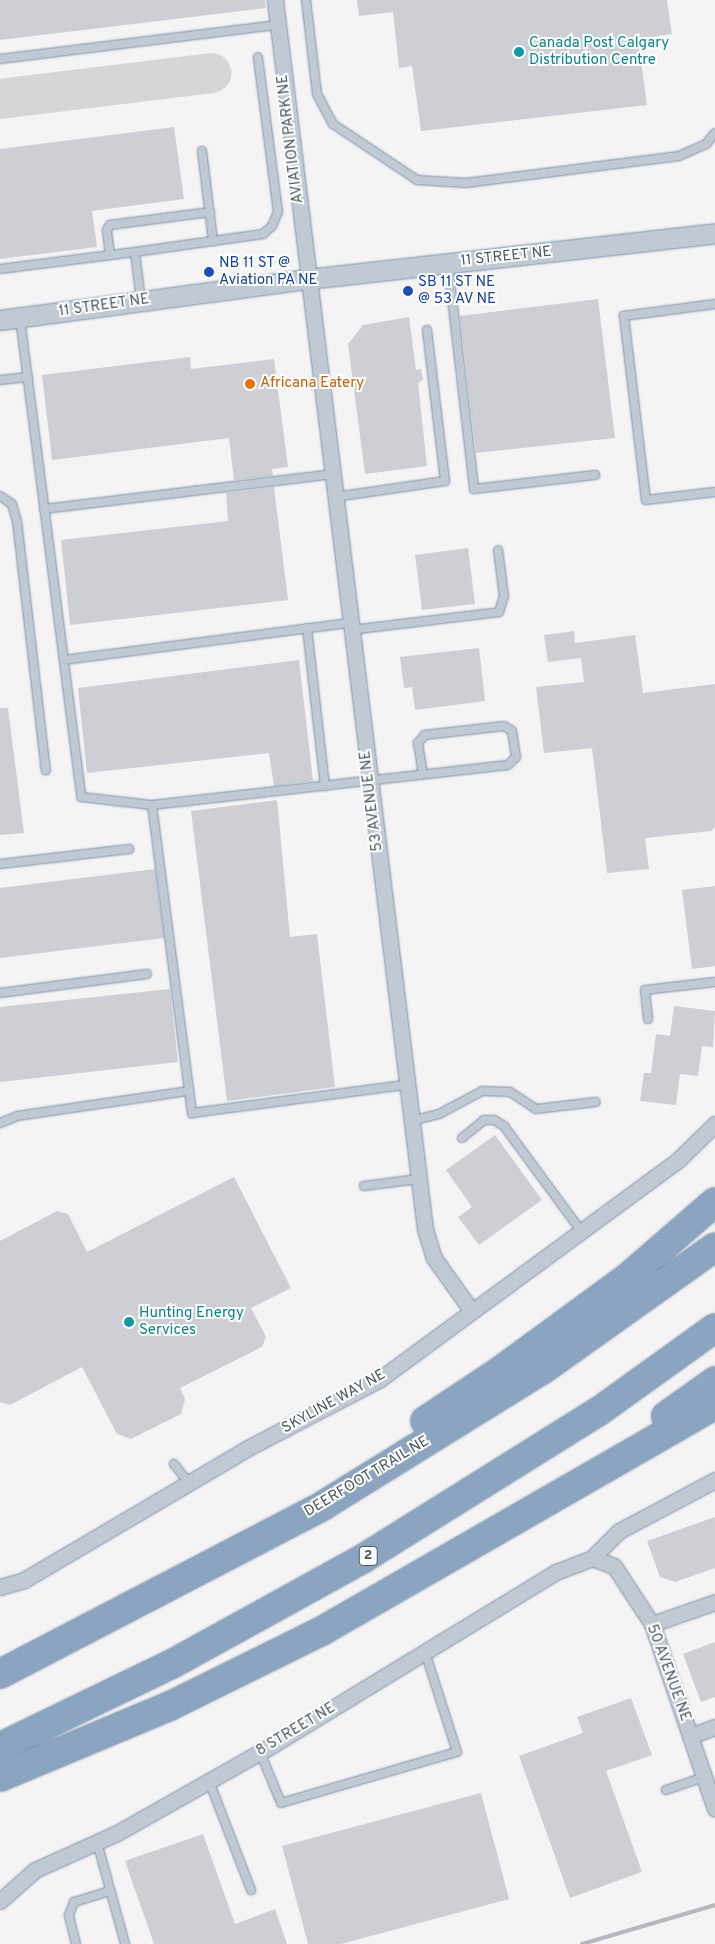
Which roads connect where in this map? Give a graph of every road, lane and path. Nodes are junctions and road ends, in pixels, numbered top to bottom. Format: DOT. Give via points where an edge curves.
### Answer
graph roads {
  1 [pos="274,0"];
  2 [pos="306,0"];
  3 [pos="278,25"];
  4 [pos="258,57"];
  5 [pos="0,59"];
  6 [pos="715,133"];
  7 [pos="202,151"];
  8 [pos="210,212"];
  9 [pos="715,233"];
  10 [pos="213,241"];
  11 [pos="135,252"];
  12 [pos="110,255"];
  13 [pos="448,263"];
  14 [pos="0,269"];
  15 [pos="308,279"];
  16 [pos="141,301"];
  17 [pos="715,304"];
  18 [pos="20,317"];
  19 [pos="0,320"];
  20 [pos="427,330"];
  21 [pos="28,377"];
  22 [pos="0,380"];
  23 [pos="332,474"];
  24 [pos="595,475"];
  25 [pos="715,492"];
  26 [pos="0,496"];
  27 [pos="335,497"];
  28 [pos="44,509"];
  29 [pos="498,550"];
  30 [pos="351,626"];
  31 [pos="307,628"];
  32 [pos="64,660"];
  33 [pos="46,770"];
  34 [pos="422,774"];
  35 [pos="370,781"];
  36 [pos="325,786"];
  37 [pos="152,805"];
  38 [pos="129,849"];
  39 [pos="0,864"];
  40 [pos="147,974"];
  41 [pos="715,982"];
  42 [pos="0,994"];
  43 [pos="648,1019"];
  44 [pos="406,1085"];
  45 [pos="189,1091"];
  46 [pos="596,1102"];
  47 [pos="411,1122"];
  48 [pos="0,1123"];
  49 [pos="715,1124"];
  50 [pos="462,1138"];
  51 [pos="418,1179"];
  52 [pos="364,1186"];
  53 [pos="715,1202"];
  54 [pos="582,1232"];
  55 [pos="715,1247"];
  56 [pos="472,1310"];
  57 [pos="715,1328"];
  58 [pos="715,1381"];
  59 [pos="715,1406"];
  60 [pos="174,1464"];
  61 [pos="715,1480"];
  62 [pos="189,1483"];
  63 [pos="324,1505"];
  64 [pos="592,1558"];
  65 [pos="0,1587"];
  66 [pos="715,1602"];
  67 [pos="652,1624"];
  68 [pos="322,1631"];
  69 [pos="425,1652"];
  70 [pos="0,1674"];
  71 [pos="715,1727"];
  72 [pos="690,1736"];
  73 [pos="0,1747"];
  74 [pos="260,1752"];
  75 [pos="704,1776"];
  76 [pos="0,1777"];
  77 [pos="209,1781"];
  78 [pos="666,1790"];
  79 [pos="715,1809"];
  80 [pos="96,1842"];
  81 [pos="252,1890"];
  82 [pos="110,1891"];
  83 [pos="0,1901"];
  84 [pos="76,1944"];
  85 [pos="125,1944"];
  1 -- 3 [label="street, AVIATION PARK NE"];
  2 -- 6 [label="lane" via="317,94 333,124 347,137 417,180 466,183 679,156 706,144"];
  3 -- 5 [label="lane"];
  3 -- 15 [label="street, AVIATION PARK NE"];
  4 -- 10 [label="lane" via="278,212 272,226 263,234"];
  7 -- 8 [label="lane"];
  8 -- 10 [label="lane"];
  8 -- 12 [label="lane" via="110,225 107,230"];
  9 -- 13 [label="street, 11 STREET NE"];
  10 -- 11 [label="lane"];
  11 -- 12 [label="lane"];
  11 -- 16 [label="lane"];
  12 -- 14 [label="lane"];
  13 -- 15 [label="street, 11 STREET NE"];
  13 -- 24 [label="lane" via="474,489"];
  15 -- 16 [label="street, 11 STREET NE"];
  15 -- 23 [label="street, 53 AVENUE NE"];
  16 -- 18 [label="street, 11 STREET NE"];
  17 -- 25 [label="lane" via="624,316 646,500"];
  18 -- 19 [label="street, 11 STREET NE"];
  18 -- 21 [label="lane"];
  20 -- 27 [label="lane" via="444,481"];
  21 -- 22 [label="lane"];
  21 -- 28 [label="lane"];
  23 -- 27 [label="street, 53 AVENUE NE"];
  23 -- 28 [label="lane"];
  26 -- 33 [label="lane" via="12,504 17,521"];
  27 -- 30 [label="street, 53 AVENUE NE"];
  28 -- 32 [label="lane"];
  29 -- 30 [label="lane" via="504,596 499,612"];
  30 -- 31 [label="lane"];
  30 -- 35 [label="street, 53 AVENUE NE"];
  31 -- 32 [label="lane"];
  31 -- 36 [label="lane"];
  32 -- 37 [label="lane" via="81,797"];
  34 -- 34 [label="lane" via="508,765 516,757 512,731 504,726 425,735 418,743"];
  34 -- 35 [label="lane"];
  35 -- 36 [label="lane"];
  35 -- 44 [label="street, 53 AVENUE NE"];
  36 -- 37 [label="lane"];
  37 -- 45 [label="lane"];
  38 -- 39 [label="lane"];
  40 -- 42 [label="lane"];
  41 -- 43 [label="lane" via="645,990"];
  44 -- 45 [label="lane" via="192,1113"];
  44 -- 47 [label="street, 53 AVENUE NE"];
  45 -- 48 [label="lane" via="17,1116"];
  46 -- 47 [label="lane" via="536,1109 510,1092 482,1091 439,1114"];
  47 -- 51 [label="street, 53 AVENUE NE"];
  49 -- 54 [label="street, SKYLINE WAY NE" via="678,1160"];
  50 -- 54 [label="lane" via="484,1120 494,1120 504,1126"];
  51 -- 52 [label="lane"];
  51 -- 56 [label="street, 53 AVENUE NE" via="425,1229 434,1258"];
  53 -- 63 [label="highway" via="627,1278 389,1445"];
  54 -- 56 [label="street, SKYLINE WAY NE"];
  55 -- 63 [label="highway, DEERFOOT TRAIL NE" via="542,1370"];
  56 -- 62 [label="street, SKYLINE WAY NE" via="380,1379"];
  57 -- 73 [label="highway, 2" via="598,1412 364,1558 172,1664"];
  58 -- 68 [label="highway" via="614,1453"];
  59 -- 68 [label="highway"];
  60 -- 62 [label="lane"];
  61 -- 64 [label="street" via="619,1531"];
  62 -- 65 [label="street, SKYLINE WAY NE" via="24,1580"];
  63 -- 70 [label="highway, DEERFOOT TRAIL NE"];
  64 -- 67 [label="street, 50 AVENUE NE" via="614,1566"];
  64 -- 69 [label="street, 8 STREET NE" via="556,1572"];
  66 -- 67 [label="street"];
  67 -- 72 [label="street, 50 AVENUE NE"];
  68 -- 76 [label="highway" via="172,1705"];
  69 -- 74 [label="street, 8 STREET NE"];
  69 -- 74 [label="lane" via="457,1752 281,1803"];
  71 -- 72 [label="street"];
  72 -- 75 [label="street, 50 AVENUE NE"];
  74 -- 77 [label="street, 8 STREET NE"];
  75 -- 78 [label="lane"];
  75 -- 79 [label="street, 50 AVENUE NE"];
  77 -- 80 [label="street, 8 STREET NE"];
  77 -- 81 [label="lane"];
  80 -- 82 [label="lane"];
  80 -- 83 [label="street, 8 STREET NE" via="35,1870"];
  82 -- 84 [label="lane" via="74,1902 68,1915"];
  82 -- 85 [label="lane"];
}
